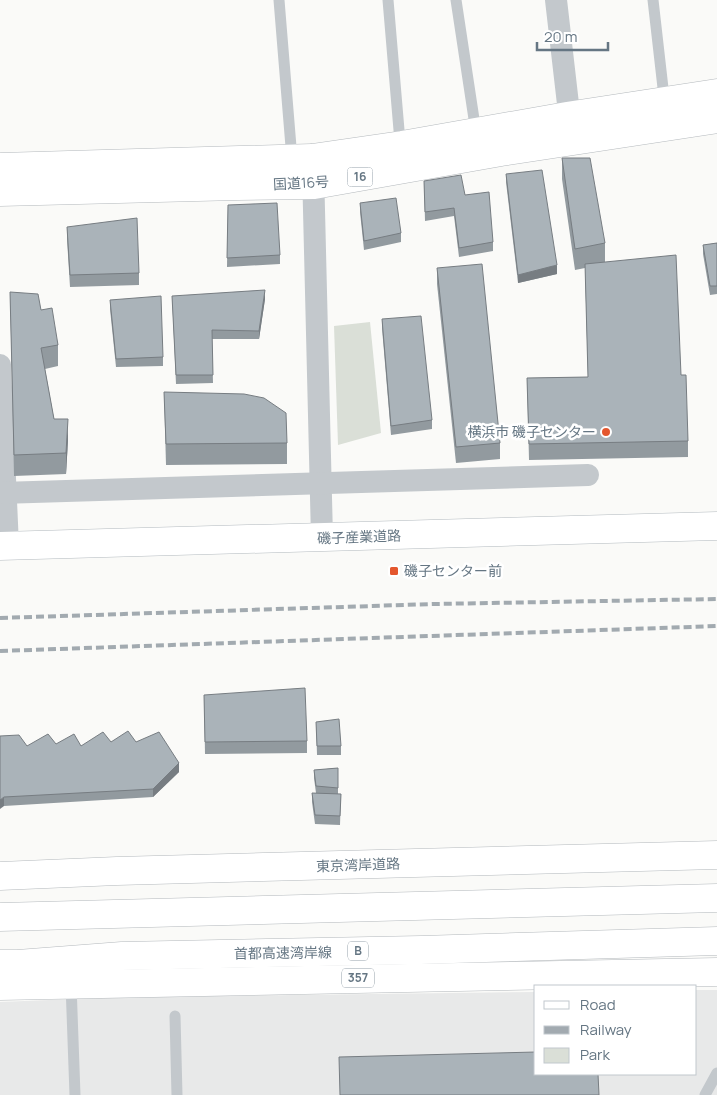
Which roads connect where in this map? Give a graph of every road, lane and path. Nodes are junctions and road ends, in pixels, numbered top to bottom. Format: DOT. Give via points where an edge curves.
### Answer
graph roads {
  1 [pos="279,0"];
  2 [pos="388,0"];
  3 [pos="456,0"];
  4 [pos="556,0"];
  5 [pos="653,0"];
  6 [pos="717,93"];
  7 [pos="668,100"];
  8 [pos="567,116"];
  9 [pos="717,119"];
  10 [pos="475,132"];
  11 [pos="402,145"];
  12 [pos="302,159"];
  13 [pos="0,167"];
  14 [pos="314,185"];
  15 [pos="0,192"];
  16 [pos="0,365"];
  17 [pos="588,475"];
  18 [pos="321,483"];
  19 [pos="3,493"];
  20 [pos="717,526"];
  21 [pos="322,538"];
  22 [pos="4,546"];
  23 [pos="717,855"];
  24 [pos="0,876"];
  25 [pos="717,898"];
  26 [pos="0,917"];
  27 [pos="717,941"];
  28 [pos="0,964"];
  29 [pos="717,972"];
  30 [pos="71,984"];
  31 [pos="0,986"];
  32 [pos="175,1016"];
  33 [pos="717,1072"];
  34 [pos="75,1095"];
  35 [pos="177,1095"];
  36 [pos="705,1095"];
  1 -- 12 [label="lane"];
  2 -- 11 [label="lane"];
  3 -- 10 [label="lane"];
  4 -- 8 [label="street"];
  5 -- 7 [label="lane"];
  6 -- 7 [label="main road, 国道16号 / 16"];
  7 -- 8 [label="main road, 国道16号 / 16"];
  8 -- 10 [label="main road, 国道16号 / 16"];
  9 -- 14 [label="main road, 国道16号 / 16"];
  10 -- 11 [label="main road, 国道16号 / 16"];
  11 -- 12 [label="main road, 国道16号 / 16"];
  12 -- 13 [label="main road, 国道16号 / 16"];
  12 -- 14 [label="street"];
  14 -- 15 [label="main road, 国道16号 / 16"];
  14 -- 18 [label="street"];
  16 -- 19 [label="street"];
  17 -- 18 [label="street"];
  18 -- 19 [label="street"];
  18 -- 21 [label="street"];
  19 -- 22 [label="street"];
  20 -- 21 [label="main road, 磯子産業道路"];
  21 -- 22 [label="main road, 磯子産業道路"];
  23 -- 24 [label="main road, 東京湾岸道路"];
  25 -- 26 [label="main road"];
  27 -- 28 [label="main road, 首都高速湾岸線 / B" via="122,956"];
  29 -- 30 [label="main road, 357"];
  30 -- 31 [label="main road, 357"];
  30 -- 34 [label="lane"];
  32 -- 35 [label="lane"];
  33 -- 36 [label="lane"];
}
